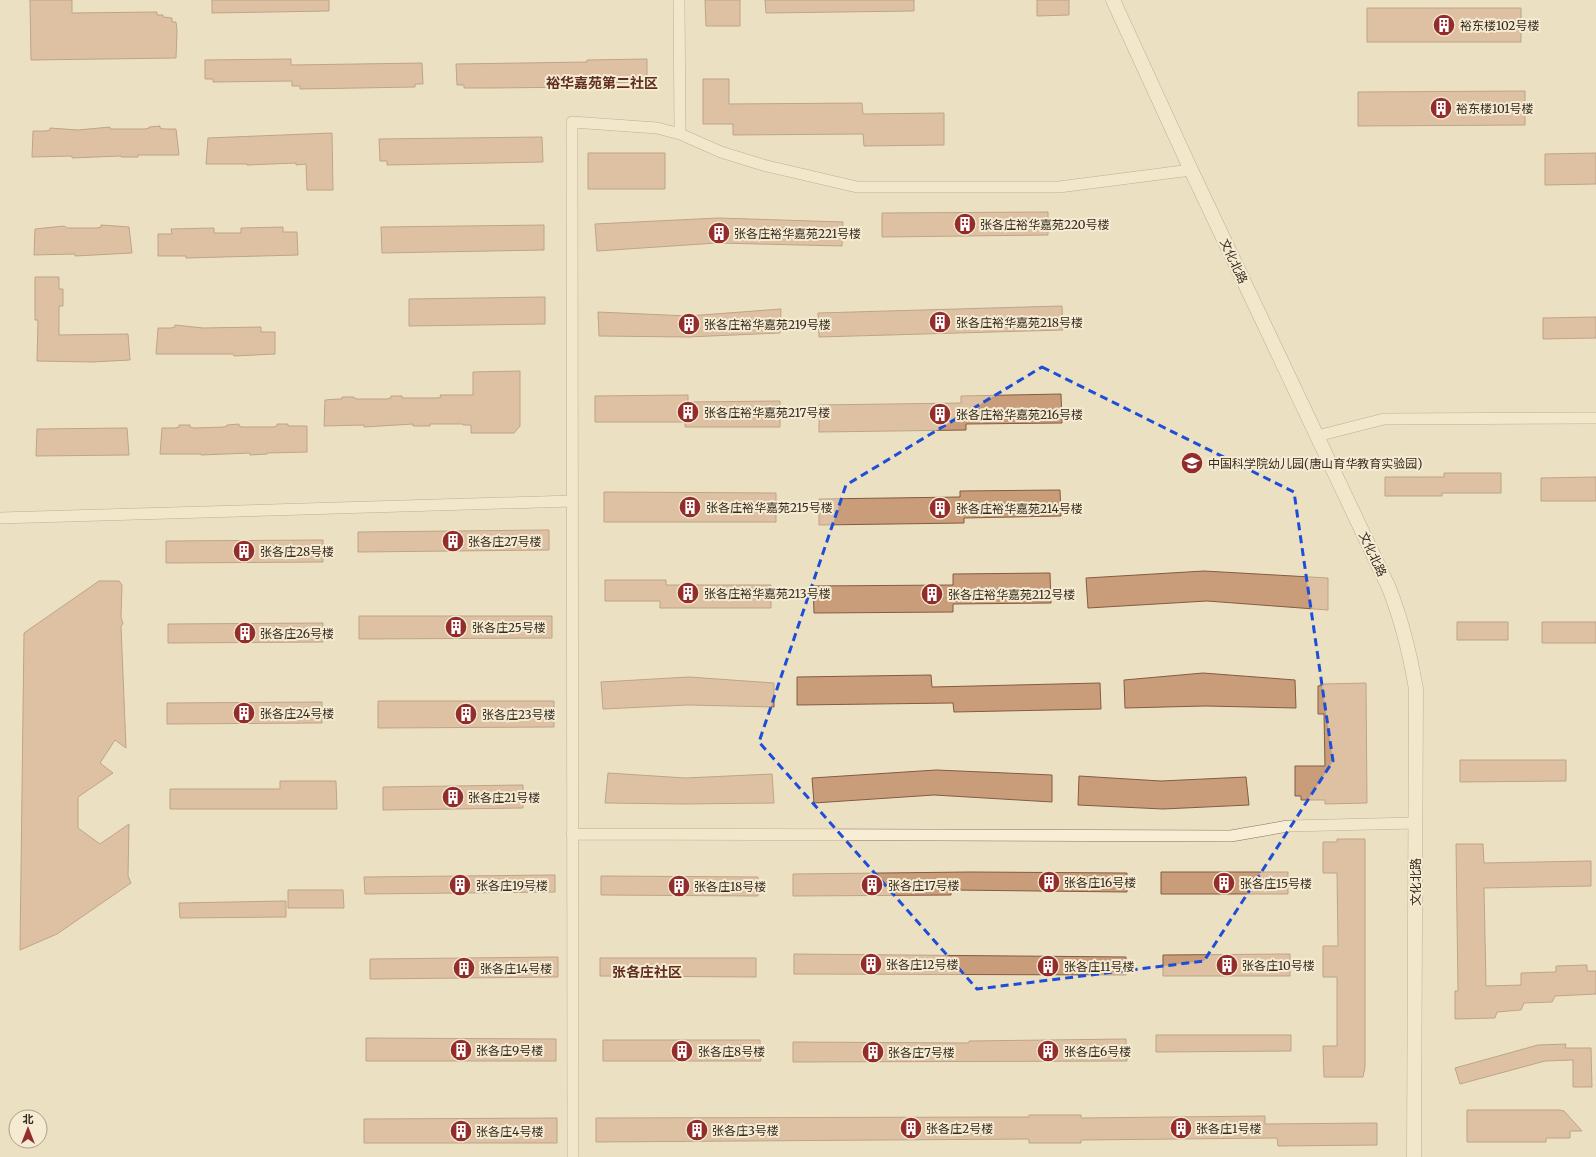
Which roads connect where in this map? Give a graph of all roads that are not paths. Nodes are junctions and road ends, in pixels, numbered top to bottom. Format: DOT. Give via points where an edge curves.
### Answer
graph roads {
  1 [pos="679,0"];
  2 [pos="1113,0"];
  3 [pos="680,134"];
  4 [pos="1191,170"];
  5 [pos="1596,418"];
  6 [pos="1317,436"];
  7 [pos="572,501"];
  8 [pos="0,518"];
  9 [pos="1416,823"];
  10 [pos="572,834"];
  11 [pos="573,1157"];
  12 [pos="1414,1157"];
  1 -- 3 [label="street"];
  2 -- 4 [label="street, 文化北路"];
  3 -- 4 [label="street" via="721,152 763,165 857,187 1059,187"];
  3 -- 7 [label="street" via="657,128 572,122"];
  4 -- 6 [label="street, 文化北路"];
  5 -- 6 [label="street" via="1384,419"];
  6 -- 9 [label="street, 文化北路" via="1389,588 1407,642 1416,689"];
  7 -- 8 [label="street"];
  7 -- 10 [label="street"];
  9 -- 10 [label="street" via="1288,826 1231,836"];
  9 -- 12 [label="street, 文化北路"];
  10 -- 11 [label="street"];
}
